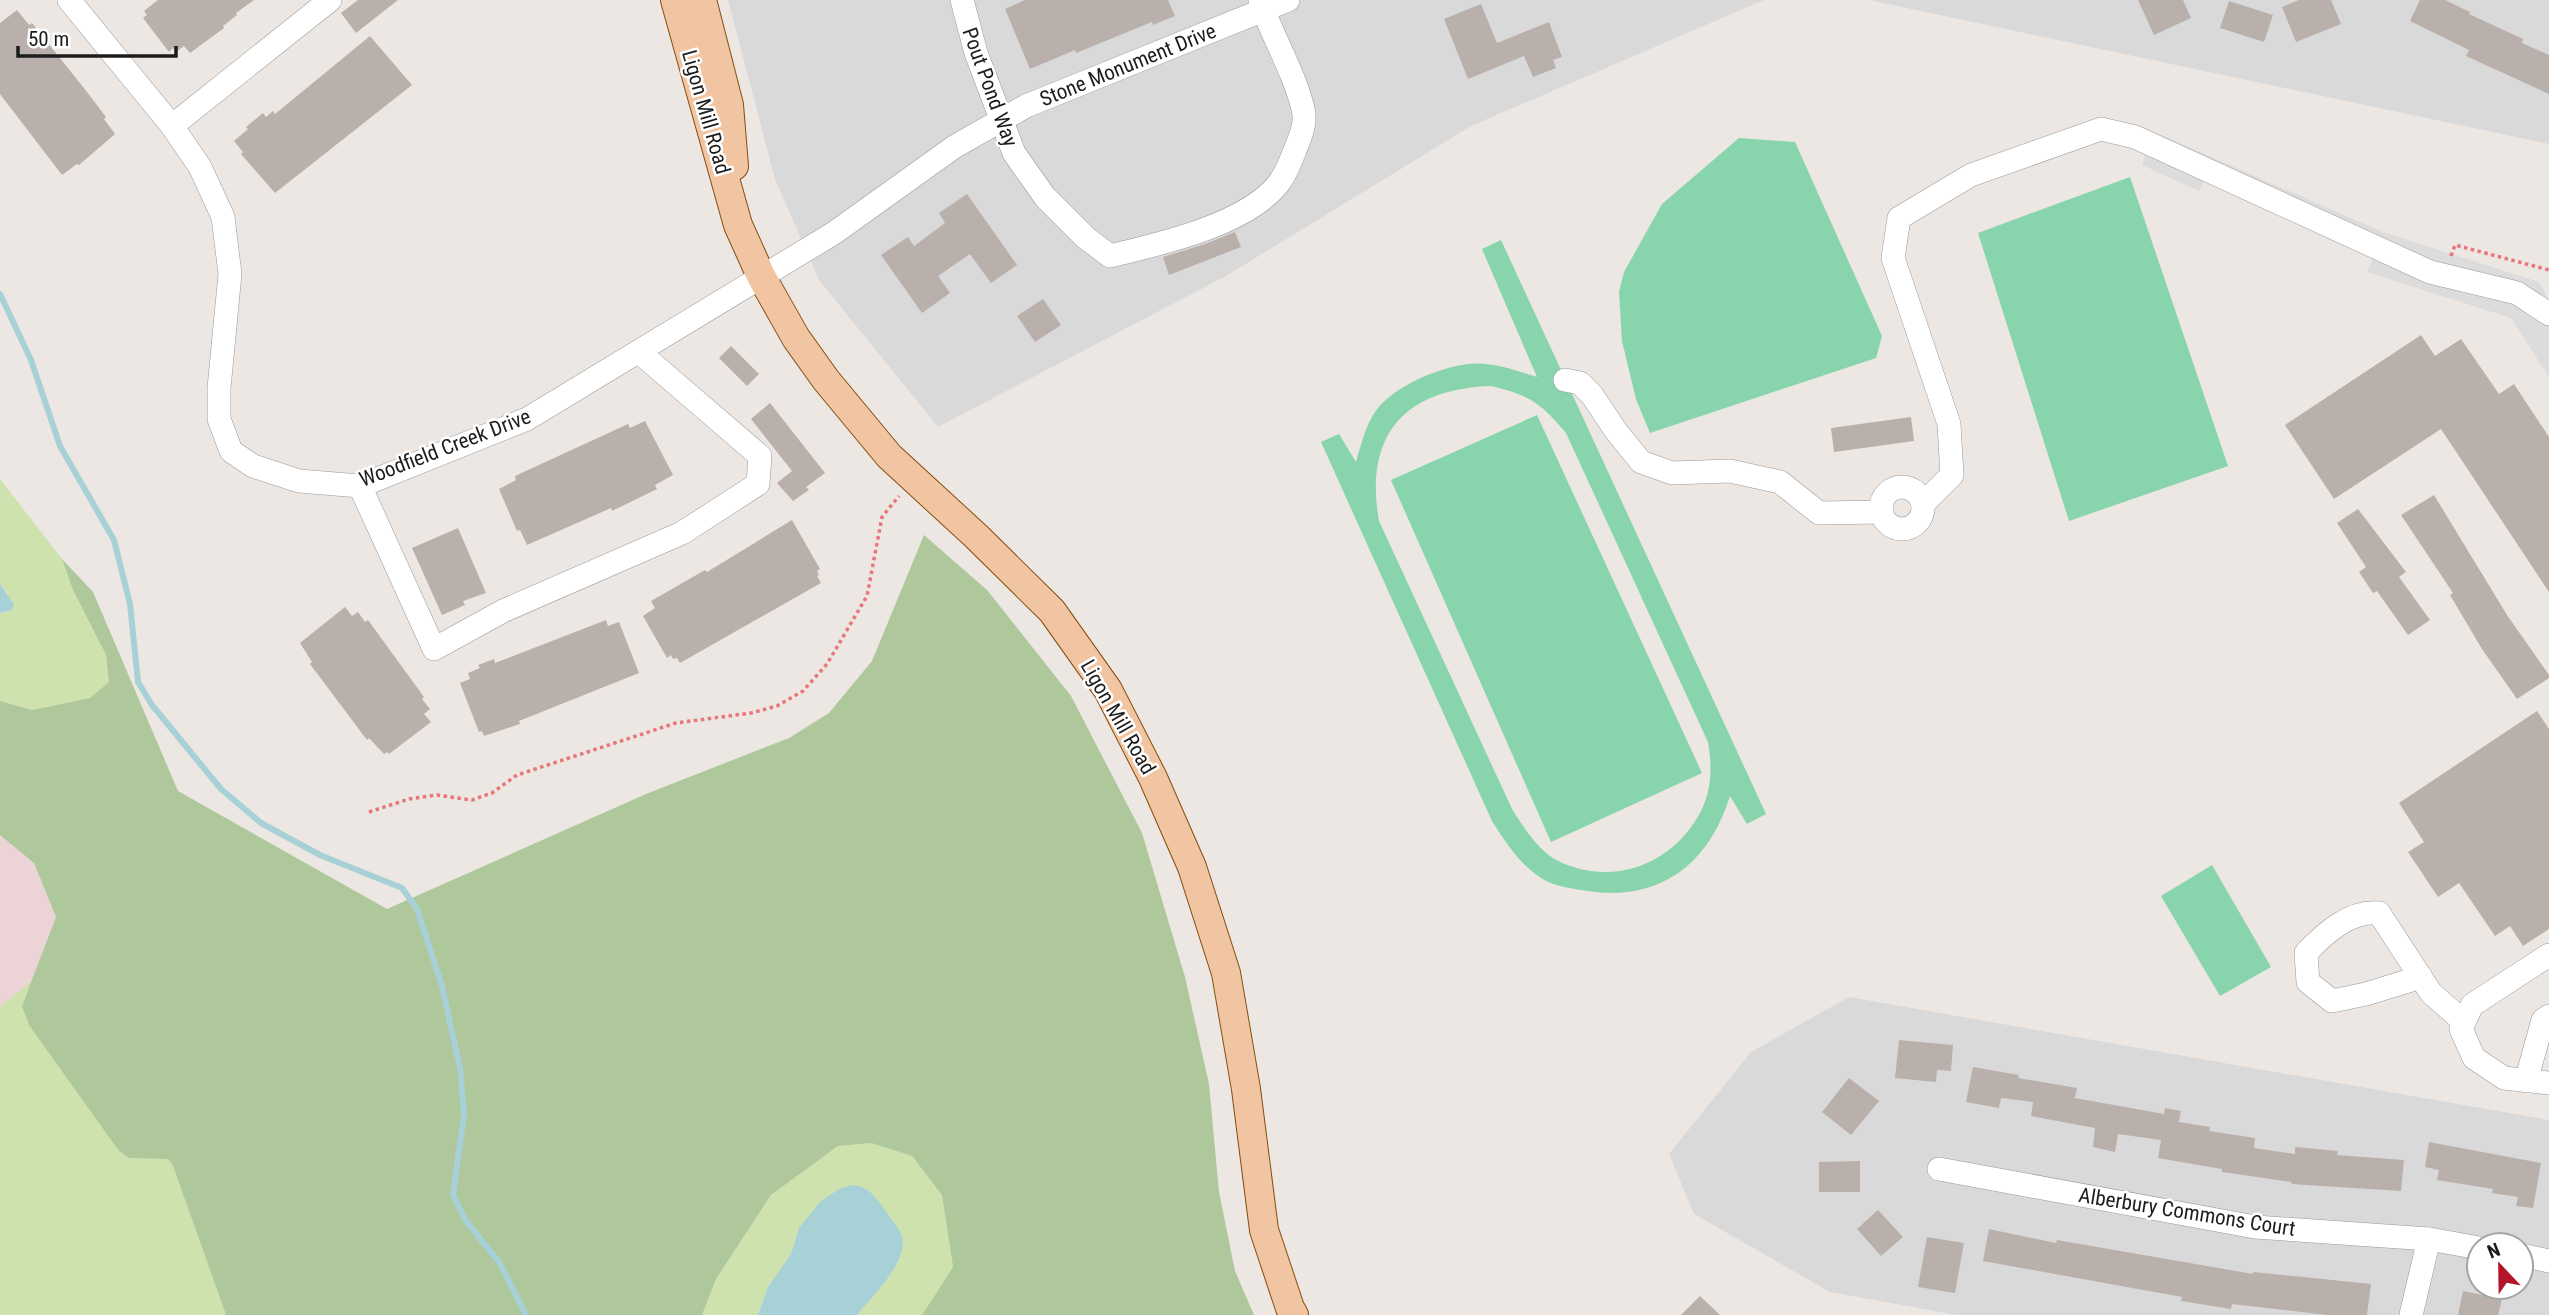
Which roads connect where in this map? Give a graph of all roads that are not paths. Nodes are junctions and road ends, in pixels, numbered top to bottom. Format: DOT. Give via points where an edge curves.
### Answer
graph roads {
  1 [pos="69,0"];
  2 [pos="330,0"];
  3 [pos="675,0"];
  4 [pos="702,0"];
  5 [pos="962,0"];
  6 [pos="1288,0"];
  7 [pos="1261,5"];
  8 [pos="1002,120"];
  9 [pos="172,126"];
  10 [pos="738,225"];
  11 [pos="761,276"];
  12 [pos="2549,314"];
  13 [pos="639,352"];
  14 [pos="1565,380"];
  15 [pos="360,486"];
  16 [pos="2549,955"];
  17 [pos="2421,977"];
  18 [pos="2549,1016"];
  19 [pos="2464,1022"];
  20 [pos="2538,1082"];
  21 [pos="1939,1170"];
  22 [pos="2429,1239"];
  23 [pos="2465,1245"];
  24 [pos="1294,1315"];
  25 [pos="2411,1315"];
  1 -- 9 [label="street, Woodfield Creek Drive"];
  2 -- 9 [label="street"];
  3 -- 10 [label="main road, Ligon Mill Road"];
  4 -- 10 [label="main road, Ligon Mill Road" via="729,105"];
  5 -- 8 [label="street, Pout Pond Way" via="975,53"];
  6 -- 7 [label="street, Stone Monument Drive"];
  7 -- 8 [label="street, Stone Monument Drive"];
  7 -- 8 [label="street, Pout Pond Way" via="1304,111 1302,134 1278,184 1221,223 1110,256 1045,197 1014,153"];
  8 -- 11 [label="street, Stone Monument Drive" via="954,147 834,233"];
  9 -- 15 [label="street, Woodfield Creek Drive" via="200,167 223,217 230,274 219,419 231,451 253,466 299,481"];
  10 -- 11 [label="main road, Ligon Mill Road"];
  11 -- 13 [label="street, Woodfield Creek Drive"];
  11 -- 24 [label="main road, Ligon Mill Road" via="796,338 889,456 1052,611 1108,691 1142,756 1192,867 1226,973 1264,1230"];
  12 -- 14 [label="street" via="2517,293 2430,272 2136,136 2101,129 1971,175 1899,218 1893,258 1949,424 1952,475 1923,504 1909,488 1895,488 1884,498 1882,512 1819,513 1780,482 1730,471 1672,473 1640,462 1592,395 1580,383"];
  13 -- 15 [label="street, Woodfield Creek Drive" via="527,419"];
  13 -- 15 [label="street" via="760,456 758,484 682,533 503,611 434,649"];
  16 -- 19 [label="street" via="2472,1005"];
  17 -- 17 [label="street" via="2379,913 2364,911 2326,933 2306,953 2308,982 2332,1001"];
  17 -- 19 [label="street" via="2431,993"];
  18 -- 20 [label="street" via="2543,1020"];
  19 -- 20 [label="street" via="2461,1029 2474,1058 2504,1078"];
  21 -- 22 [label="street, Alberbury Commons Court" via="2255,1227"];
  22 -- 23 [label="street, Alberbury Commons Court"];
  22 -- 25 [label="street"];
}
